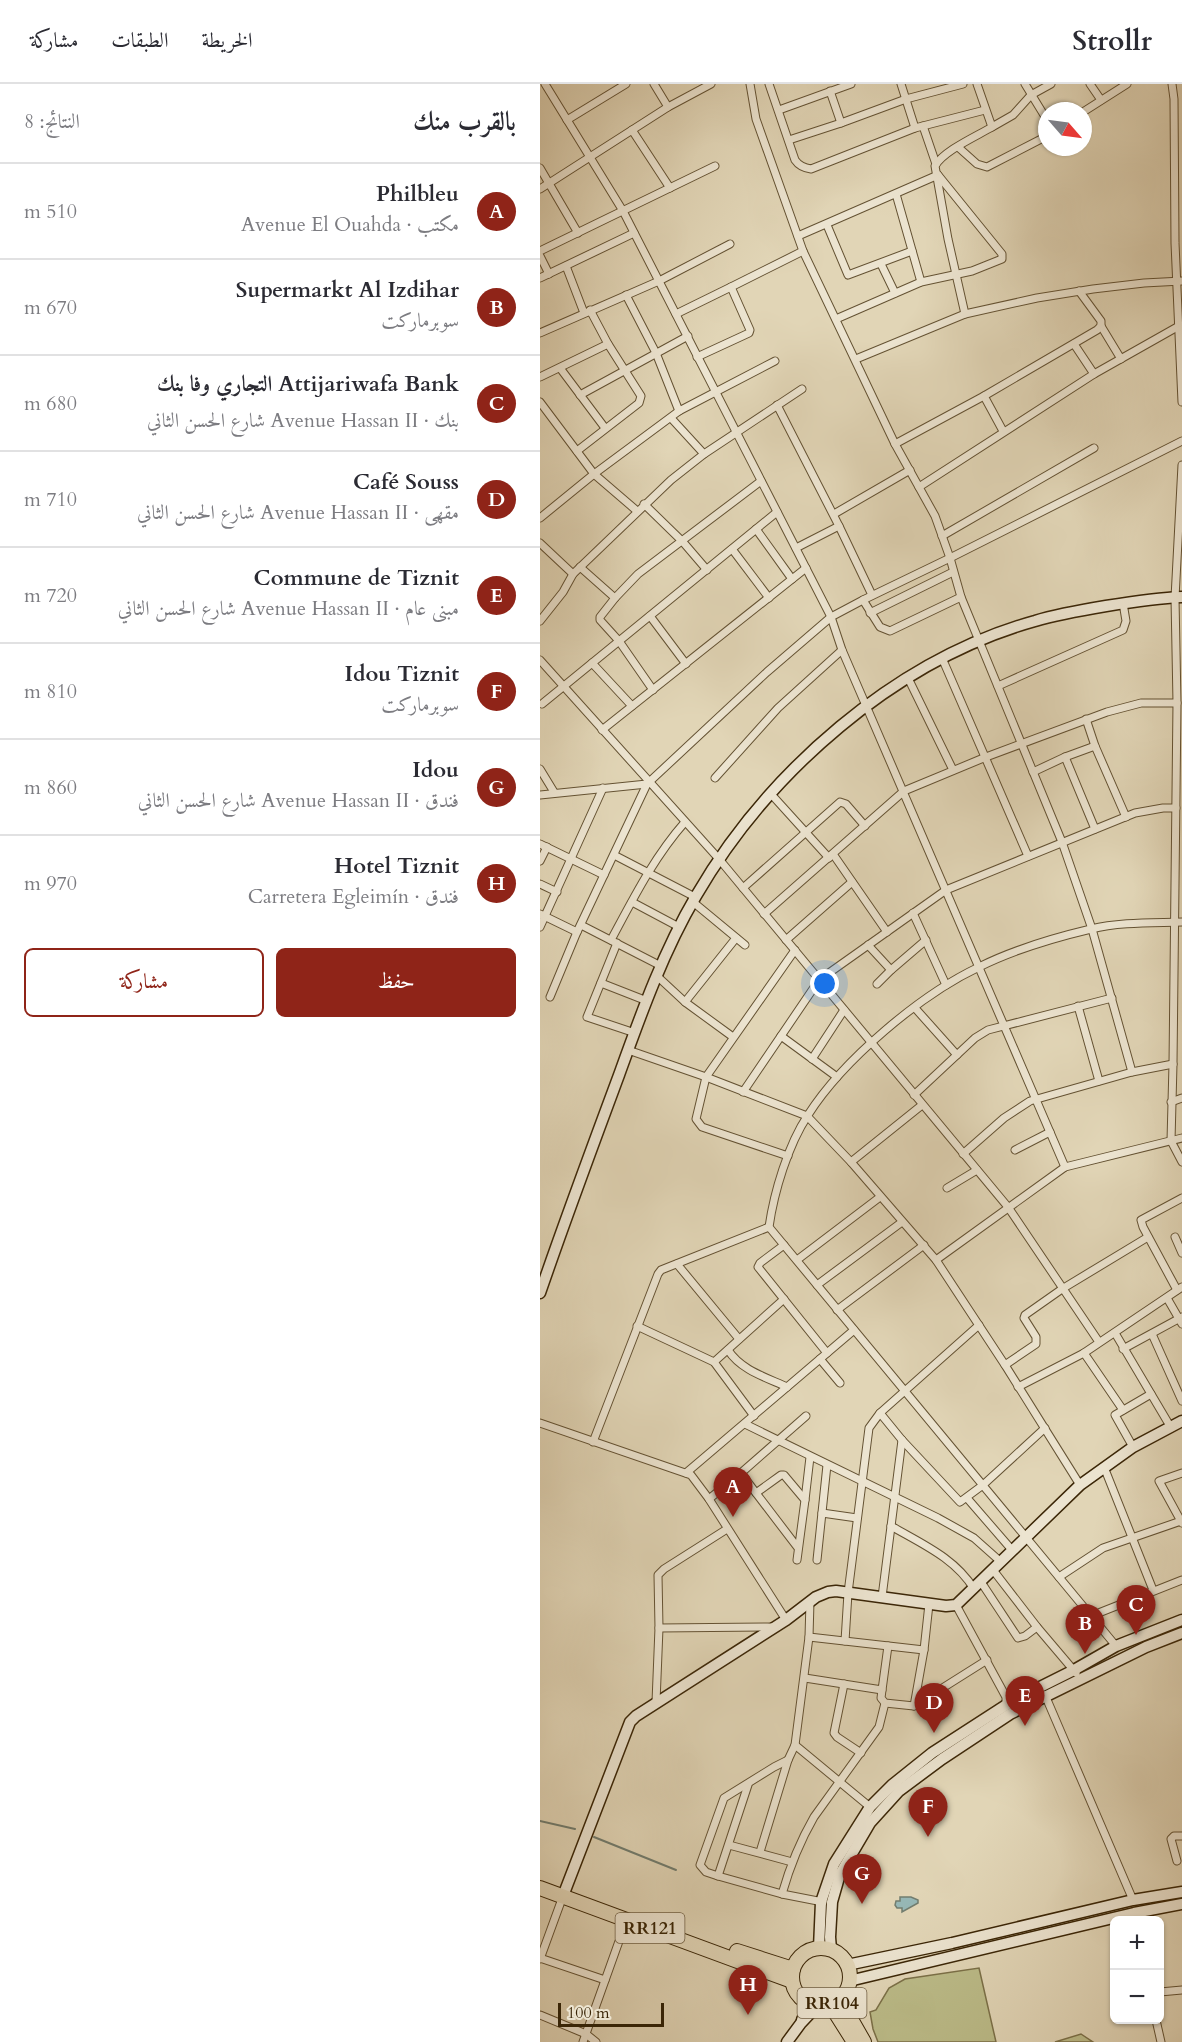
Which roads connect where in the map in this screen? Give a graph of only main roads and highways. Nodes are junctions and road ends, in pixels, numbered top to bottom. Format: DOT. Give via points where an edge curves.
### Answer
graph roads {
  1 [pos="540,1880"];
  2 [pos="540,1888"];
  3 [pos="565,1893"];
  4 [pos="793,1975"];
  5 [pos="825,2002"];
  6 [pos="854,2042"];
  7 [pos="864,2042"];
  1 -- 3 [label="highway, RR121"];
  2 -- 3 [label="highway, RR121"];
  3 -- 4 [label="highway, RR121" via="729,1948"];
  4 -- 5 [label="highway, RR104" via="798,1994"];
  4 -- 5 [label="highway, RR104" via="801,1956 809,1950 825,1949 843,1958 849,1981"];
  5 -- 6 [label="highway"];
  5 -- 7 [label="highway" via="852,2021"];
}
